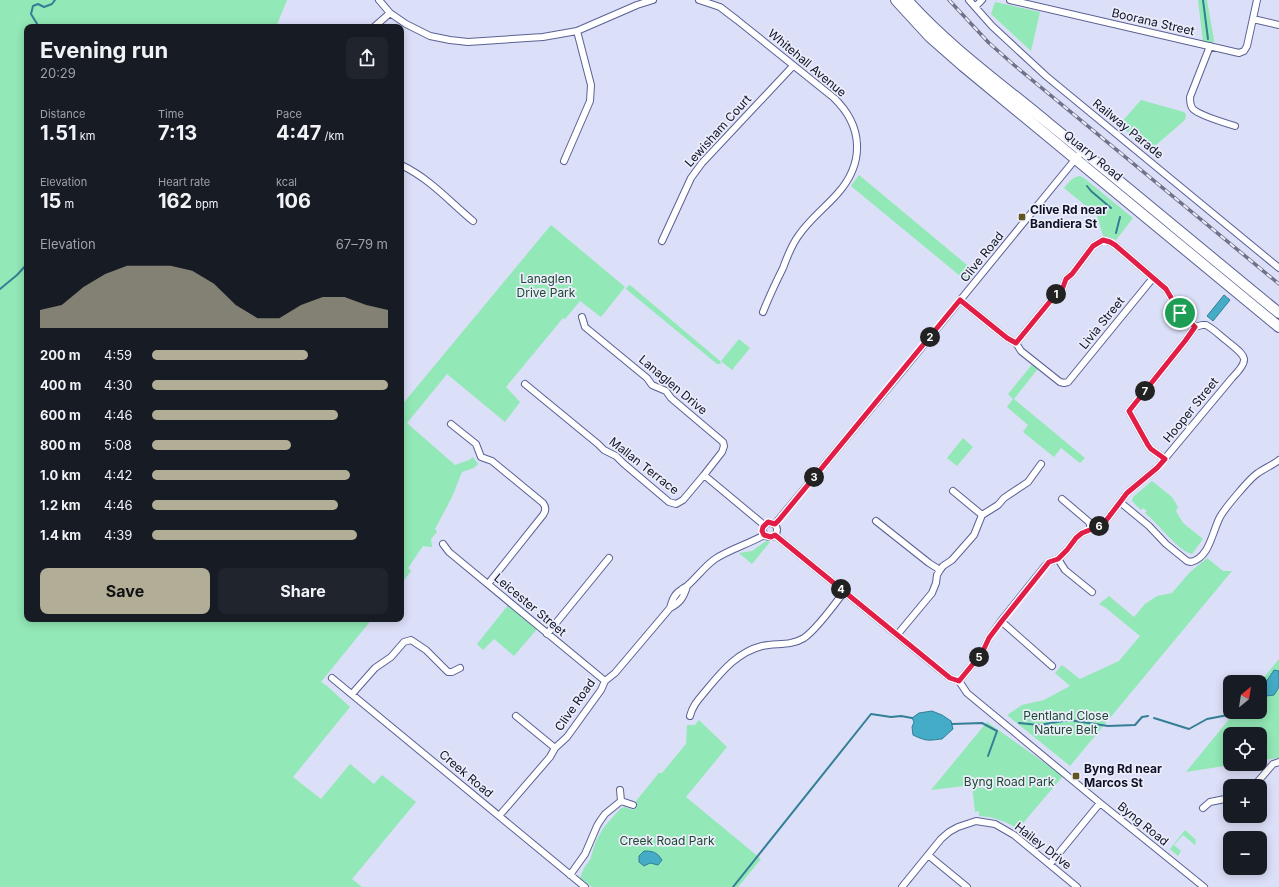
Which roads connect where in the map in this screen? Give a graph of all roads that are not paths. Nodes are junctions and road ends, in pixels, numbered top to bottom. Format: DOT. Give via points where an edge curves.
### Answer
graph roads {
  1 [pos="379,0"];
  2 [pos="653,0"];
  3 [pos="699,0"];
  4 [pos="896,0"];
  5 [pos="907,0"];
  6 [pos="969,0"];
  7 [pos="982,0"];
  8 [pos="1010,0"];
  9 [pos="1257,0"];
  10 [pos="975,7"];
  11 [pos="390,13"];
  12 [pos="1253,19"];
  13 [pos="377,24"];
  14 [pos="1279,24"];
  15 [pos="577,31"];
  16 [pos="1210,46"];
  17 [pos="793,66"];
  18 [pos="1235,126"];
  19 [pos="1079,155"];
  20 [pos="564,161"];
  21 [pos="404,166"];
  22 [pos="473,221"];
  23 [pos="1165,226"];
  24 [pos="662,241"];
  25 [pos="1278,265"];
  26 [pos="1153,278"];
  27 [pos="960,300"];
  28 [pos="763,312"];
  29 [pos="1279,313"];
  30 [pos="582,316"];
  31 [pos="1195,327"];
  32 [pos="1279,327"];
  33 [pos="1016,343"];
  34 [pos="525,384"];
  35 [pos="452,424"];
  36 [pos="1165,459"];
  37 [pos="1279,460"];
  38 [pos="1041,464"];
  39 [pos="704,475"];
  40 [pos="953,491"];
  41 [pos="1062,499"];
  42 [pos="1120,502"];
  43 [pos="982,515"];
  44 [pos="876,521"];
  45 [pos="775,524"];
  46 [pos="764,525"];
  47 [pos="1092,529"];
  48 [pos="764,535"];
  49 [pos="775,535"];
  50 [pos="443,544"];
  51 [pos="609,558"];
  52 [pos="1058,559"];
  53 [pos="940,570"];
  54 [pos="488,584"];
  55 [pos="844,592"];
  56 [pos="1092,592"];
  57 [pos="1001,622"];
  58 [pos="547,634"];
  59 [pos="897,635"];
  60 [pos="1052,666"];
  61 [pos="460,668"];
  62 [pos="332,678"];
  63 [pos="605,681"];
  64 [pos="959,681"];
  65 [pos="352,694"];
  66 [pos="516,716"];
  67 [pos="690,716"];
  68 [pos="556,748"];
  69 [pos="1279,762"];
  70 [pos="1260,779"];
  71 [pos="620,790"];
  72 [pos="1223,799"];
  73 [pos="621,801"];
  74 [pos="1100,803"];
  75 [pos="632,805"];
  76 [pos="1203,808"];
  77 [pos="499,816"];
  78 [pos="928,855"];
  79 [pos="1050,864"];
  80 [pos="570,875"];
  81 [pos="585,887"];
  82 [pos="902,887"];
  83 [pos="967,887"];
  84 [pos="1077,887"];
  85 [pos="1204,887"];
  1 -- 11 [label="street"];
  2 -- 15 [label="street"];
  3 -- 17 [label="street, Whitehall Avenue" via="720,7"];
  4 -- 19 [label="main road, Quarry Road" via="944,50"];
  5 -- 19 [label="main road, Quarry Road" via="934,29"];
  6 -- 10 [label="street, Railway Parade"];
  7 -- 10 [label="street"];
  8 -- 16 [label="street, Boorana Street"];
  9 -- 12 [label="street"];
  10 -- 25 [label="street, Railway Parade" via="1046,76"];
  11 -- 13 [label="street"];
  11 -- 15 [label="street" via="430,36 468,42 543,37"];
  12 -- 14 [label="street"];
  12 -- 16 [label="street, Boorana Street" via="1244,50 1239,53"];
  15 -- 20 [label="street" via="591,86 590,101"];
  16 -- 18 [label="street" via="1190,97 1190,104 1192,109 1199,113"];
  17 -- 24 [label="street, Lewisham Court" via="702,163 691,178"];
  17 -- 28 [label="street, Whitehall Avenue" via="834,98 845,110 856,134 857,149 851,175 798,236"];
  19 -- 23 [label="main road, Quarry Road"];
  19 -- 27 [label="street, Clive Road"];
  21 -- 22 [label="street" via="431,183"];
  23 -- 29 [label="main road, Quarry Road"];
  23 -- 32 [label="main road, Quarry Road"];
  26 -- 31 [label="street" via="1166,289 1180,313"];
  26 -- 33 [label="street" via="1110,242 1103,240 1093,246 1066,279 1062,290"];
  26 -- 33 [label="street, Livia Street" via="1068,382 1060,382 1021,351"];
  27 -- 33 [label="street"];
  27 -- 45 [label="street, Clive Road"];
  30 -- 39 [label="street, Lanaglen Drive" via="585,327 652,384 666,391 723,442 722,452"];
  31 -- 36 [label="street" via="1129,411 1148,445"];
  31 -- 36 [label="street, Hooper Street" via="1210,327 1239,350 1244,364"];
  34 -- 39 [label="street, Mallan Terrace" via="673,504 684,500"];
  35 -- 54 [label="street" via="476,444 481,457 492,461 543,502 546,508 543,516"];
  36 -- 42 [label="street, Hooper Street"];
  37 -- 42 [label="street" via="1250,480 1223,513 1208,549 1201,557 1191,562 1166,544"];
  38 -- 43 [label="street" via="1028,482"];
  39 -- 46 [label="street"];
  40 -- 43 [label="street"];
  41 -- 47 [label="street" via="1089,522"];
  42 -- 47 [label="street, Hooper Street" via="1105,522"];
  43 -- 53 [label="street" via="974,535"];
  44 -- 53 [label="street"];
  45 -- 46 [label="street" via="768,522"];
  45 -- 49 [label="street"];
  46 -- 48 [label="street"];
  47 -- 52 [label="street, Hooper Street" via="1076,538"];
  48 -- 49 [label="street"];
  48 -- 63 [label="street, Clive Road" via="723,554 679,591 672,599 670,608 615,673"];
  49 -- 55 [label="street, Byng Road"];
  50 -- 54 [label="street, Leicester Street"];
  51 -- 58 [label="street"];
  52 -- 56 [label="street" via="1068,572"];
  52 -- 57 [label="street, Hooper Street" via="1045,566"];
  53 -- 59 [label="street" via="932,593"];
  54 -- 58 [label="street, Leicester Street"];
  55 -- 59 [label="street, Byng Road"];
  55 -- 67 [label="street" via="804,638 793,643 762,646 736,658 693,707"];
  57 -- 60 [label="street"];
  57 -- 64 [label="street, Hooper Street" via="982,653"];
  58 -- 63 [label="street, Leicester Street"];
  59 -- 64 [label="street, Byng Road" via="950,678"];
  61 -- 65 [label="street" via="448,672 426,650 411,640 404,642 388,660 375,668"];
  62 -- 65 [label="street, Creek Road"];
  63 -- 68 [label="street, Clive Road" via="567,737"];
  64 -- 74 [label="street, Byng Road" via="967,693"];
  65 -- 77 [label="street, Creek Road"];
  66 -- 68 [label="street"];
  68 -- 77 [label="street, Clive Road"];
  69 -- 70 [label="street" via="1273,764"];
  71 -- 73 [label="street"];
  72 -- 76 [label="street" via="1210,802"];
  73 -- 75 [label="street"];
  73 -- 80 [label="street" via="600,821 585,854"];
  74 -- 79 [label="street"];
  74 -- 85 [label="street, Byng Road"];
  77 -- 80 [label="street, Creek Road"];
  78 -- 79 [label="street, Hailey Drive" via="949,832 976,822 995,824 1014,834"];
  78 -- 82 [label="street, Hailey Drive"];
  78 -- 83 [label="street"];
  79 -- 84 [label="street, Hailey Drive"];
  80 -- 81 [label="street, Creek Road"];
}
